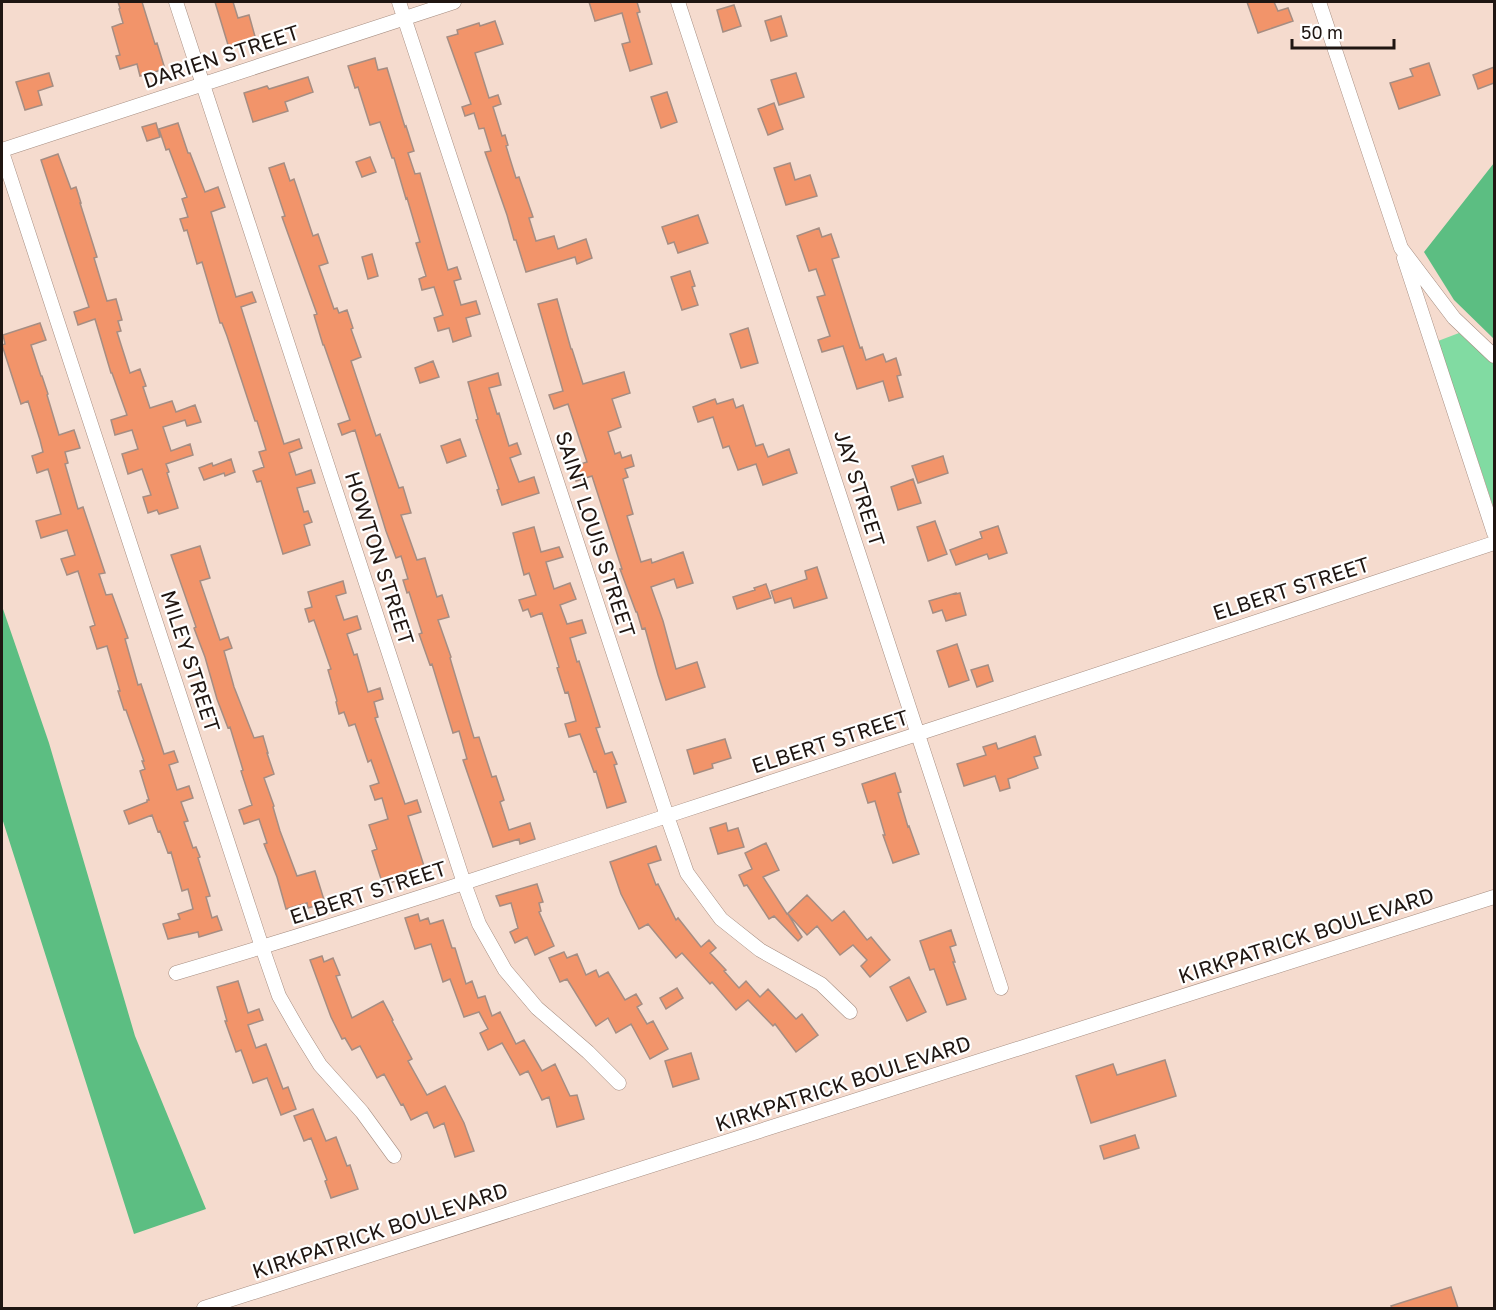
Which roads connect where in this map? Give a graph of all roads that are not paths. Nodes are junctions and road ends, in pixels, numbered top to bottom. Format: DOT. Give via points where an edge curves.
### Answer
graph roads {
  1 [pos="176,2"];
  2 [pos="399,2"];
  3 [pos="454,2"];
  4 [pos="678,2"];
  5 [pos="1319,2"];
  6 [pos="404,18"];
  7 [pos="204,84"];
  8 [pos="2,151"];
  9 [pos="1401,248"];
  10 [pos="1494,356"];
  11 [pos="1494,533"];
  12 [pos="1494,543"];
  13 [pos="918,735"];
  14 [pos="667,816"];
  15 [pos="464,883"];
  16 [pos="1494,897"];
  17 [pos="262,947"];
  18 [pos="176,973"];
  19 [pos="1001,988"];
  20 [pos="850,1012"];
  21 [pos="619,1083"];
  22 [pos="394,1156"];
  23 [pos="204,1308"];
  1 -- 7 [label="street, HOWTON STREET"];
  2 -- 6 [label="street, SAINT LOUIS STREET"];
  3 -- 6 [label="street, DARIEN STREET"];
  4 -- 13 [label="street, JAY STREET"];
  5 -- 9 [label="street"];
  6 -- 7 [label="street, DARIEN STREET"];
  6 -- 14 [label="street, SAINT LOUIS STREET"];
  7 -- 8 [label="street, DARIEN STREET"];
  7 -- 15 [label="street, HOWTON STREET"];
  8 -- 17 [label="street, MILEY STREET"];
  9 -- 10 [label="street" via="1454,318"];
  9 -- 11 [label="street"];
  12 -- 13 [label="street, ELBERT STREET"];
  13 -- 14 [label="street, ELBERT STREET"];
  13 -- 19 [label="street, JAY STREET"];
  14 -- 15 [label="street, ELBERT STREET"];
  14 -- 20 [label="street, SAINT LOUIS STREET" via="687,873 721,919 760,950 820,984"];
  15 -- 17 [label="street, ELBERT STREET"];
  15 -- 21 [label="street, HOWTON STREET" via="479,924 505,970 537,1008"];
  16 -- 23 [label="street, KIRKPATRICK BOULEVARD"];
  17 -- 18 [label="street, ELBERT STREET"];
  17 -- 22 [label="street, MILEY STREET" via="279,996 320,1065"];
}
